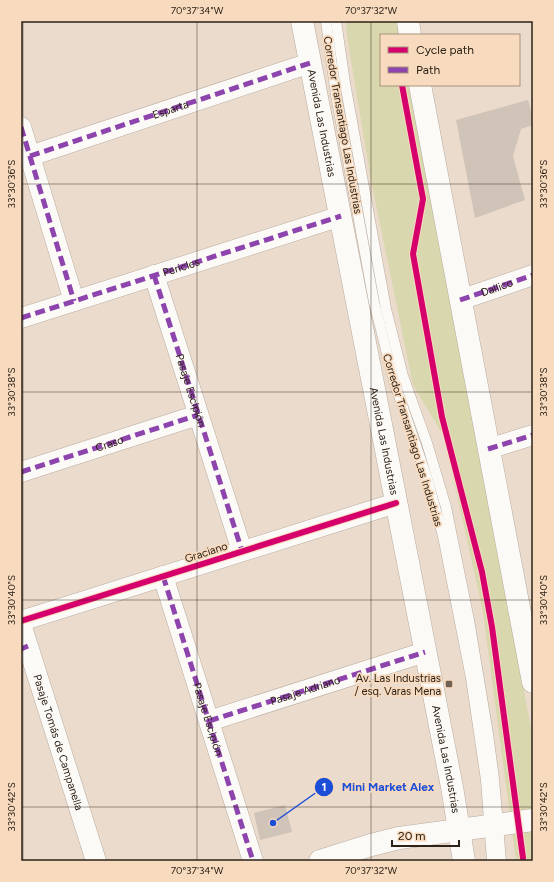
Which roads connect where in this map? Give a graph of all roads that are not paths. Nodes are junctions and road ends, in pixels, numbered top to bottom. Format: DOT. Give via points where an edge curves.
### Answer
graph roads {
  1 [pos="302,21"];
  2 [pos="326,21"];
  3 [pos="336,21"];
  4 [pos="408,21"];
  5 [pos="410,34"];
  6 [pos="310,64"];
  7 [pos="420,86"];
  8 [pos="21,127"];
  9 [pos="30,156"];
  10 [pos="341,216"];
  11 [pos="533,275"];
  12 [pos="154,276"];
  13 [pos="460,300"];
  14 [pos="74,301"];
  15 [pos="21,318"];
  16 [pos="198,415"];
  17 [pos="533,435"];
  18 [pos="488,449"];
  19 [pos="21,472"];
  20 [pos="396,503"];
  21 [pos="242,551"];
  22 [pos="163,576"];
  23 [pos="21,622"];
  24 [pos="24,648"];
  25 [pos="425,652"];
  26 [pos="533,682"];
  27 [pos="209,721"];
  28 [pos="533,820"];
  29 [pos="494,825"];
  30 [pos="459,829"];
  31 [pos="96,861"];
  32 [pos="253,861"];
  33 [pos="320,861"];
  34 [pos="464,861"];
  35 [pos="492,861"];
  36 [pos="501,861"];
  1 -- 6 [label="main road, Avenida Las Industrias"];
  2 -- 29 [label="lane, Corredor Transantiago Las Industrias" via="336,95 374,302 394,381 427,478 443,536 472,685"];
  3 -- 29 [label="lane, Corredor Transantiago Las Industrias" via="386,309 403,376 437,477 454,545 480,677 488,734"];
  4 -- 5 [label="main road"];
  6 -- 9 [label="street, Esparta"];
  6 -- 10 [label="main road, Avenida Las Industrias"];
  7 -- 13 [label="main road"];
  8 -- 9 [label="street"];
  9 -- 14 [label="street"];
  10 -- 12 [label="street, Pericles"];
  10 -- 20 [label="main road, Avenida Las Industrias"];
  11 -- 13 [label="street, Dallico"];
  12 -- 14 [label="street, Pericles"];
  12 -- 16 [label="street, Pasaje Escipión"];
  13 -- 18 [label="main road"];
  14 -- 15 [label="street, Pericles"];
  16 -- 19 [label="street, Craso"];
  16 -- 21 [label="street, Pasaje Escipión"];
  17 -- 18 [label="street"];
  18 -- 26 [label="main road"];
  20 -- 21 [label="street, Graciano"];
  20 -- 25 [label="main road, Avenida Las Industrias"];
  21 -- 22 [label="street, Graciano"];
  22 -- 23 [label="street, Graciano"];
  22 -- 27 [label="street, Pasaje Escipión"];
  23 -- 24 [label="street, Pasaje Tomás de Campanella"];
  24 -- 31 [label="street, Pasaje Tomás de Campanella"];
  25 -- 27 [label="street, Pasaje Adriano"];
  25 -- 30 [label="main road, Avenida Las Industrias"];
  27 -- 32 [label="street, Pasaje Escipión"];
  28 -- 29 [label="main road"];
  29 -- 30 [label="main road"];
  29 -- 35 [label="lane, Corredor Transantiago Las Industrias"];
  29 -- 36 [label="lane, Corredor Transantiago Las Industrias"];
  30 -- 33 [label="main road" via="399,838"];
  30 -- 34 [label="main road, Avenida Las Industrias"];
}
